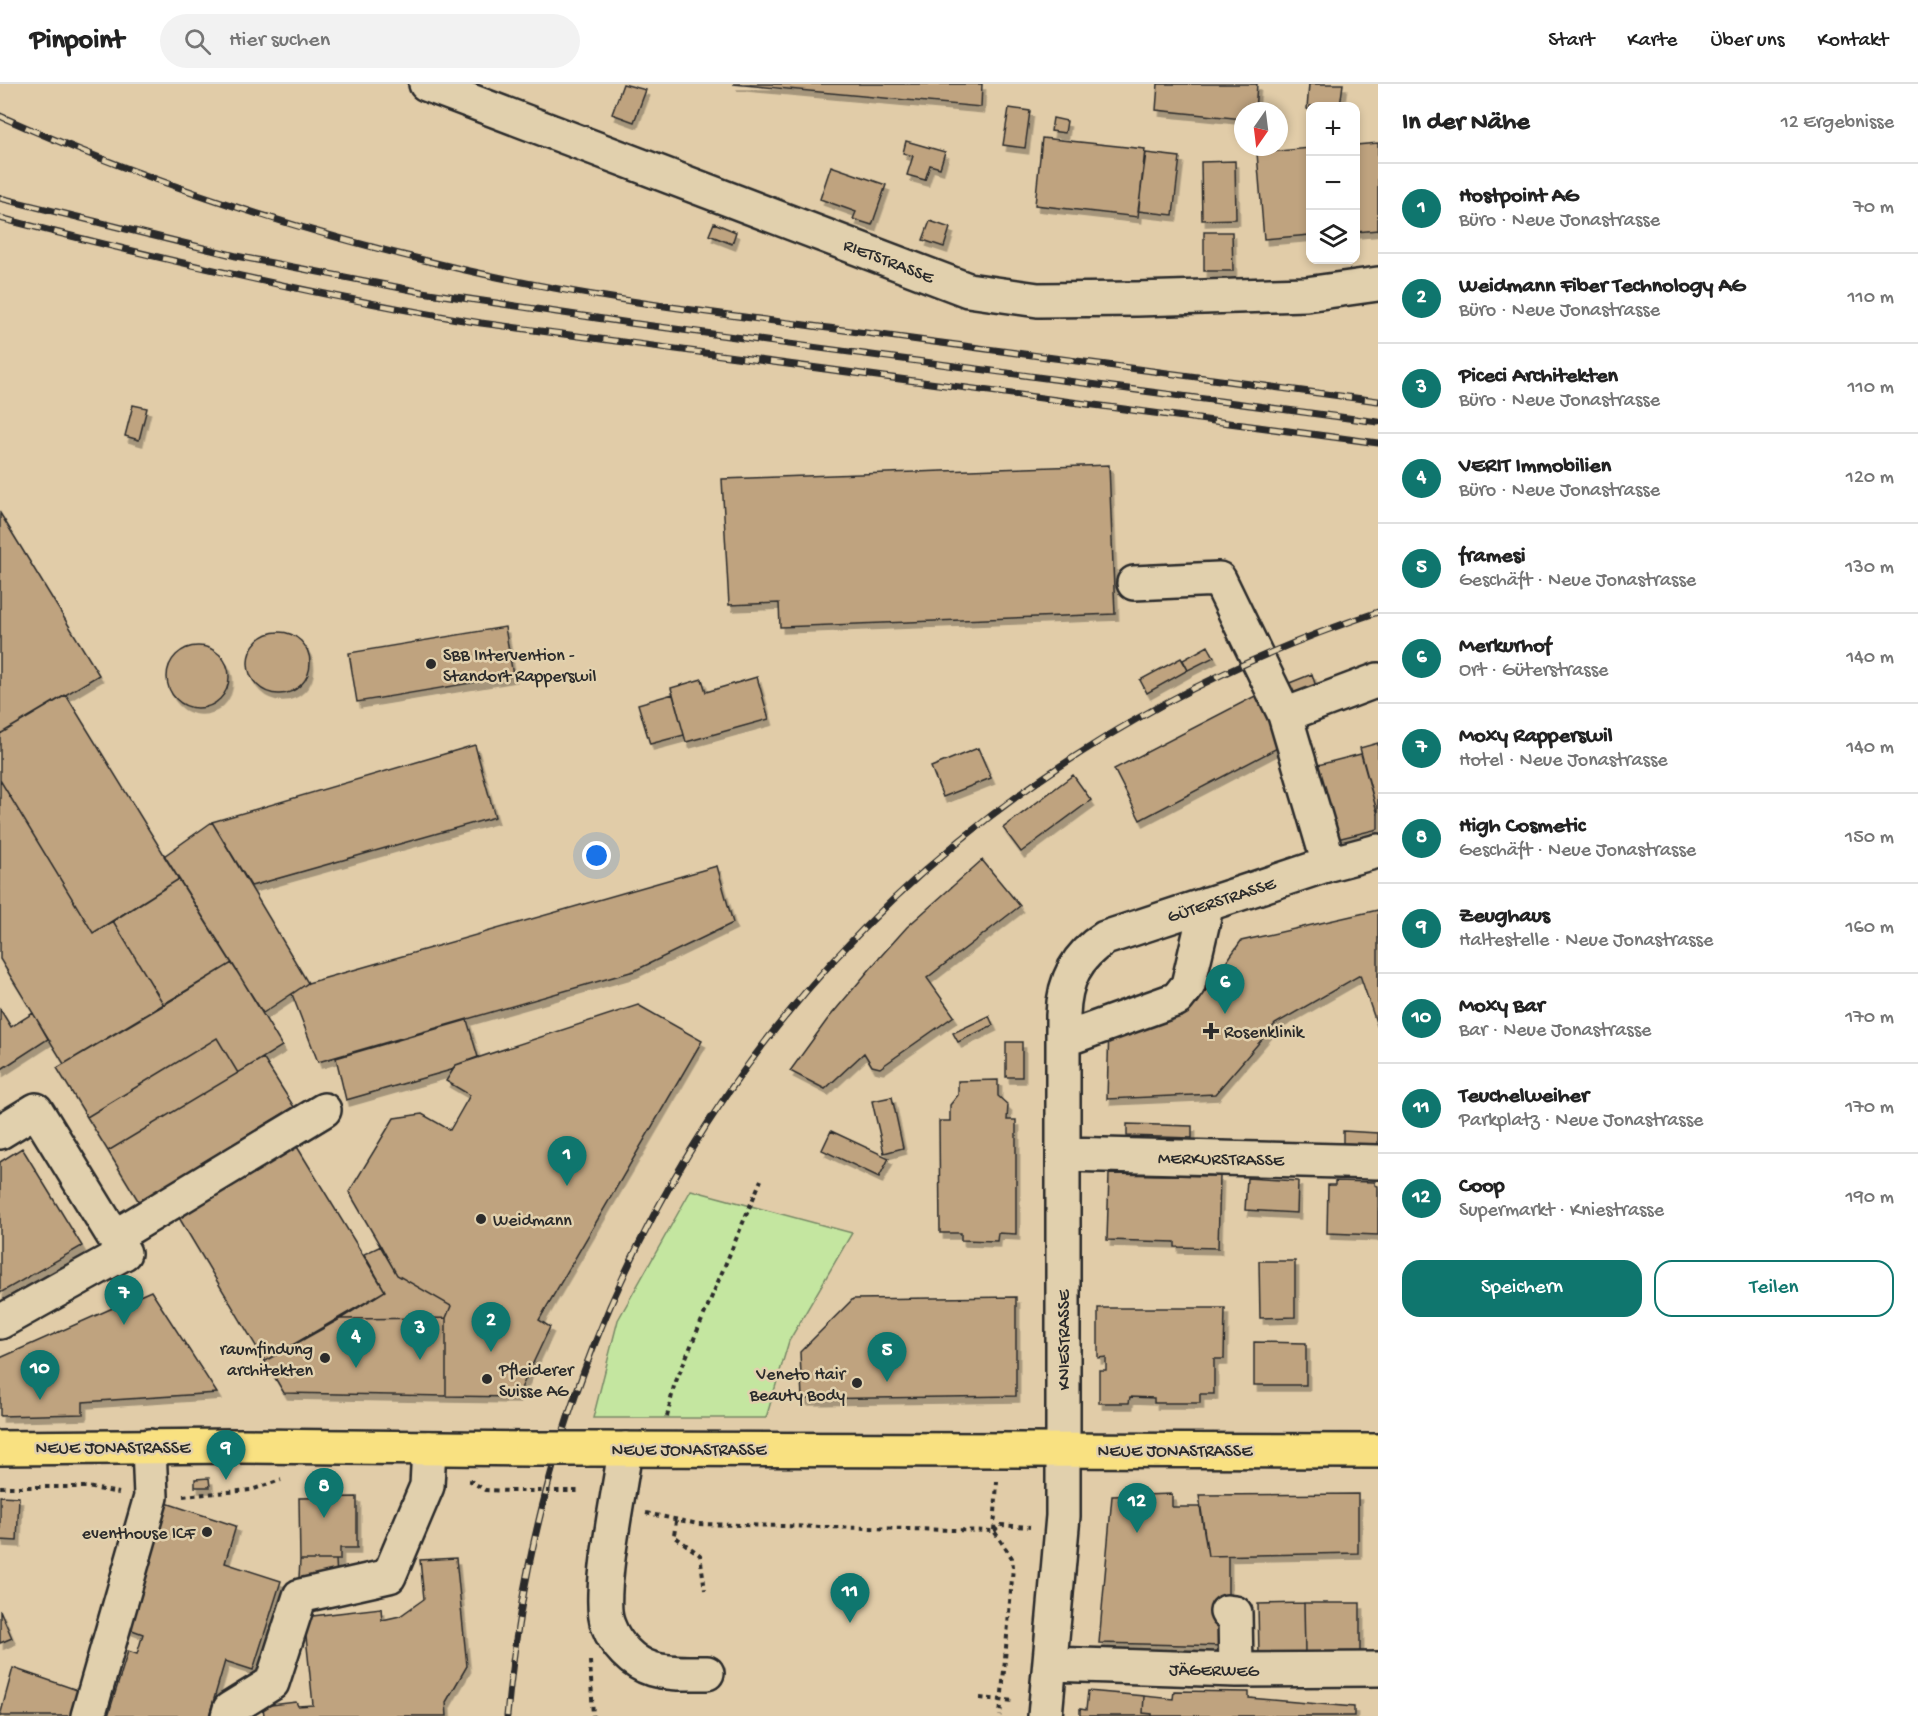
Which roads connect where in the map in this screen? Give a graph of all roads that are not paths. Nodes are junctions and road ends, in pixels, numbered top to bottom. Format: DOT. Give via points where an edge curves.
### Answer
graph roads {
  1 [pos="426,84"];
  2 [pos="1378,284"];
  3 [pos="1134,583"];
  4 [pos="1378,680"];
  5 [pos="1285,715"];
  6 [pos="1378,851"];
  7 [pos="1329,864"];
  8 [pos="1207,904"];
  9 [pos="1075,966"];
  10 [pos="1063,1040"];
  11 [pos="324,1110"];
  12 [pos="0,1132"];
  13 [pos="1064,1154"];
  14 [pos="1378,1162"];
  15 [pos="114,1237"];
  16 [pos="0,1323"];
  17 [pos="149,1446"];
  18 [pos="0,1448"];
  19 [pos="429,1448"];
  20 [pos="625,1449"];
  21 [pos="1063,1449"];
  22 [pos="1378,1451"];
  23 [pos="1227,1612"];
  24 [pos="1050,1664"];
  25 [pos="1378,1669"];
  26 [pos="1236,1670"];
  27 [pos="706,1673"];
  28 [pos="1032,1709"];
  29 [pos="88,1716"];
  30 [pos="228,1716"];
  1 -- 2 [label="street, RIETSTRASSE" via="968,290 1038,300 1137,299 1306,294"];
  3 -- 5 [label="street" via="1220,579"];
  4 -- 5 [label="street"];
  5 -- 7 [label="street"];
  6 -- 7 [label="street, GÜTERSTRASSE"];
  7 -- 8 [label="street, GÜTERSTRASSE"];
  8 -- 9 [label="street, GÜTERSTRASSE" via="1105,938"];
  8 -- 10 [label="street" via="1188,985 1178,999"];
  9 -- 10 [label="street, KNIESTRASSE" via="1063,1001"];
  10 -- 13 [label="street, KNIESTRASSE"];
  11 -- 15 [label="street"];
  12 -- 15 [label="street" via="36,1110"];
  13 -- 14 [label="street, MERKURSTRASSE"];
  13 -- 21 [label="street, KNIESTRASSE"];
  15 -- 16 [label="street" via="124,1252"];
  17 -- 18 [label="main road, NEUE JONASTRASSE"];
  17 -- 19 [label="main road, NEUE JONASTRASSE"];
  17 -- 29 [label="street" via="151,1497"];
  19 -- 20 [label="main road, NEUE JONASTRASSE, bridge"];
  19 -- 30 [label="street" via="427,1486 389,1576 300,1596 272,1683 230,1709"];
  20 -- 21 [label="main road, NEUE JONASTRASSE"];
  20 -- 27 [label="street" via="605,1592 607,1624 619,1645 651,1669"];
  21 -- 22 [label="main road, NEUE JONASTRASSE"];
  21 -- 24 [label="street, KNIESTRASSE" via="1063,1516"];
  23 -- 26 [label="street" via="1235,1613"];
  24 -- 26 [label="street, JÄGERWEG"];
  24 -- 28 [label="street, KNIESTRASSE"];
  25 -- 26 [label="street, JÄGERWEG"];
}
